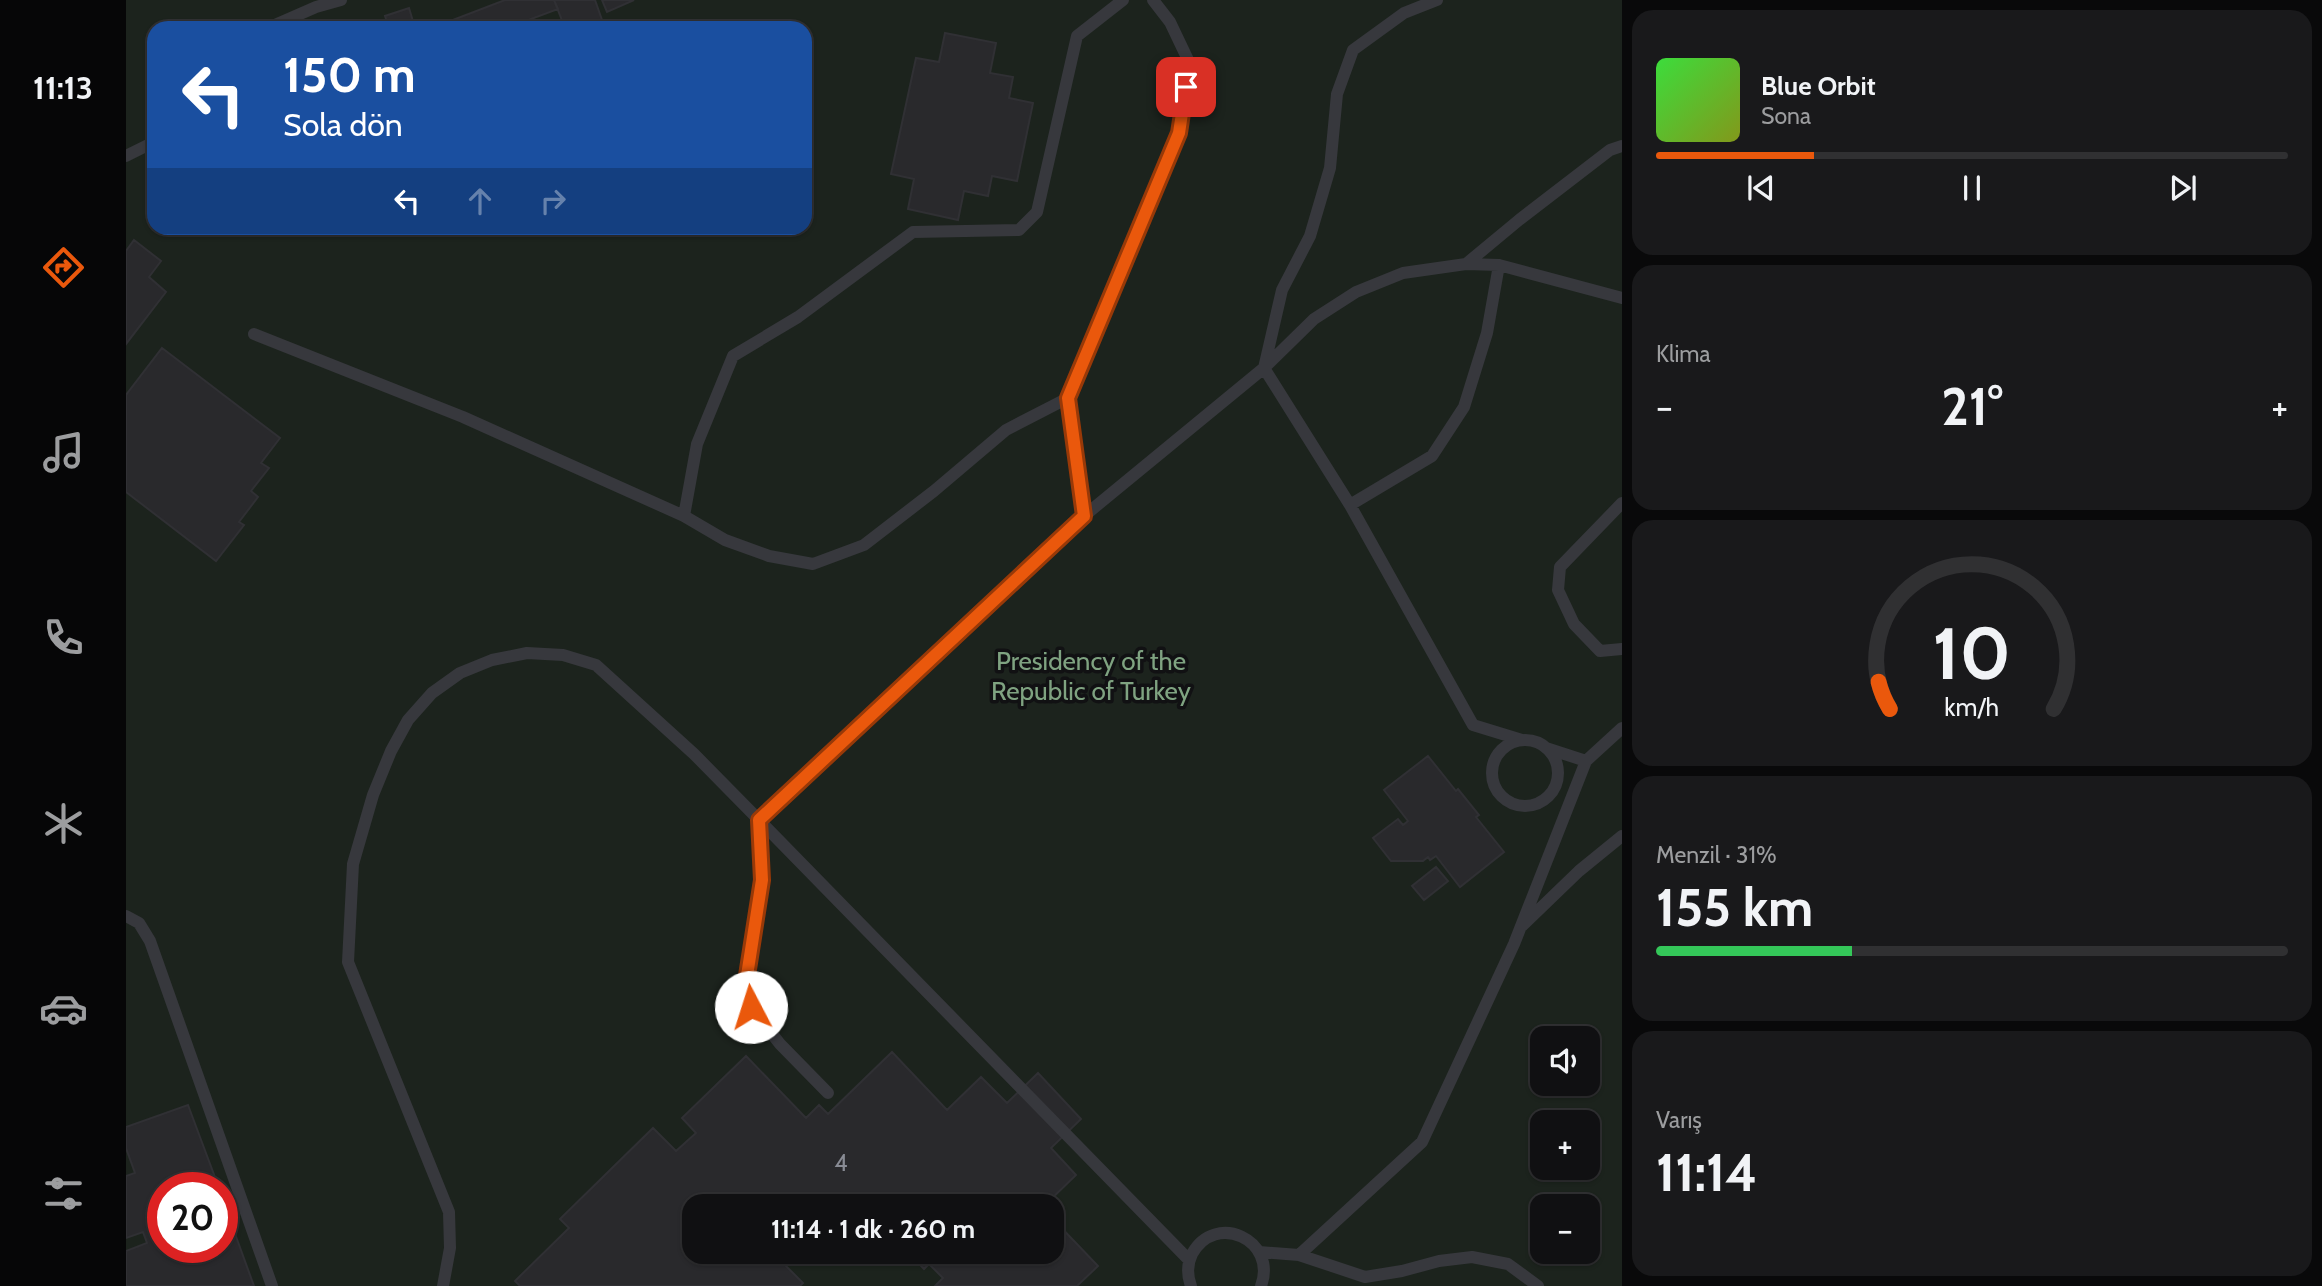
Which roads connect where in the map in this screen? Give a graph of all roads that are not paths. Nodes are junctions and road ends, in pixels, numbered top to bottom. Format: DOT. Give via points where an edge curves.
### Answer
graph roads {
  1 [pos="341,0"];
  2 [pos="1124,0"];
  3 [pos="1153,0"];
  4 [pos="1437,0"];
  5 [pos="284,21"];
  6 [pos="147,146"];
  7 [pos="1622,146"];
  8 [pos="126,156"];
  9 [pos="1466,264"];
  10 [pos="1499,265"];
  11 [pos="1622,298"];
  12 [pos="254,334"];
  13 [pos="1264,368"];
  14 [pos="1068,398"];
  15 [pos="1622,503"];
  16 [pos="1350,506"];
  17 [pos="684,516"];
  18 [pos="1084,516"];
  19 [pos="1622,649"];
  20 [pos="1622,728"];
  21 [pos="1522,740"];
  22 [pos="1546,748"];
  23 [pos="1586,761"];
  24 [pos="759,820"];
  25 [pos="1622,836"];
  26 [pos="126,916"];
  27 [pos="1519,928"];
  28 [pos="828,1093"];
  29 [pos="1259,1252"];
  30 [pos="1299,1255"];
  31 [pos="1189,1260"];
  32 [pos="272,1286"];
  33 [pos="443,1286"];
  34 [pos="1192,1286"];
  35 [pos="1261,1286"];
  36 [pos="1538,1286"];
  1 -- 5 [label="lane"];
  2 -- 17 [label="lane" via="1077,36 1037,212 1019,230 913,232 798,317 733,356 697,444"];
  3 -- 14 [label="lane" via="1170,22 1190,64 1179,133"];
  4 -- 13 [label="lane" via="1404,13 1353,50 1337,94 1330,169 1310,236 1282,289"];
  6 -- 8 [label="lane"];
  7 -- 9 [label="lane" via="1610,150"];
  9 -- 10 [label="lane"];
  9 -- 13 [label="lane" via="1403,273 1356,292 1314,319"];
  10 -- 11 [label="lane"];
  10 -- 16 [label="lane" via="1487,333 1464,407 1432,456"];
  12 -- 17 [label="lane" via="463,417"];
  13 -- 16 [label="lane"];
  13 -- 18 [label="lane"];
  14 -- 17 [label="lane" via="1006,430 864,545 813,564 725,540"];
  14 -- 18 [label="lane"];
  15 -- 19 [label="lane" via="1560,568 1558,590 1574,625 1600,651"];
  16 -- 21 [label="lane" via="1473,724"];
  18 -- 24 [label="lane"];
  20 -- 23 [label="lane"];
  21 -- 22 [label="lane"];
  21 -- 22 [label="lane" via="1501,751 1492,774 1497,791 1518,805 1535,804 1554,788 1558,772"];
  22 -- 23 [label="lane"];
  23 -- 27 [label="lane"];
  24 -- 28 [label="lane" via="762,880 746,982 751,1007"];
  24 -- 31 [label="lane"];
  24 -- 33 [label="lane" via="596,666 564,655 527,653 460,673 432,693 408,720 373,795 353,864 348,962 449,1212 450,1248"];
  25 -- 27 [label="lane"];
  26 -- 32 [label="lane" via="139,923 150,941"];
  27 -- 30 [label="lane" via="1422,1142"];
  29 -- 30 [label="lane"];
  29 -- 31 [label="lane" via="1246,1238 1217,1234 1200,1243"];
  29 -- 35 [label="lane" via="1265,1272"];
  30 -- 36 [label="lane" via="1365,1277 1472,1257 1508,1264"];
  31 -- 34 [label="lane"];
}
